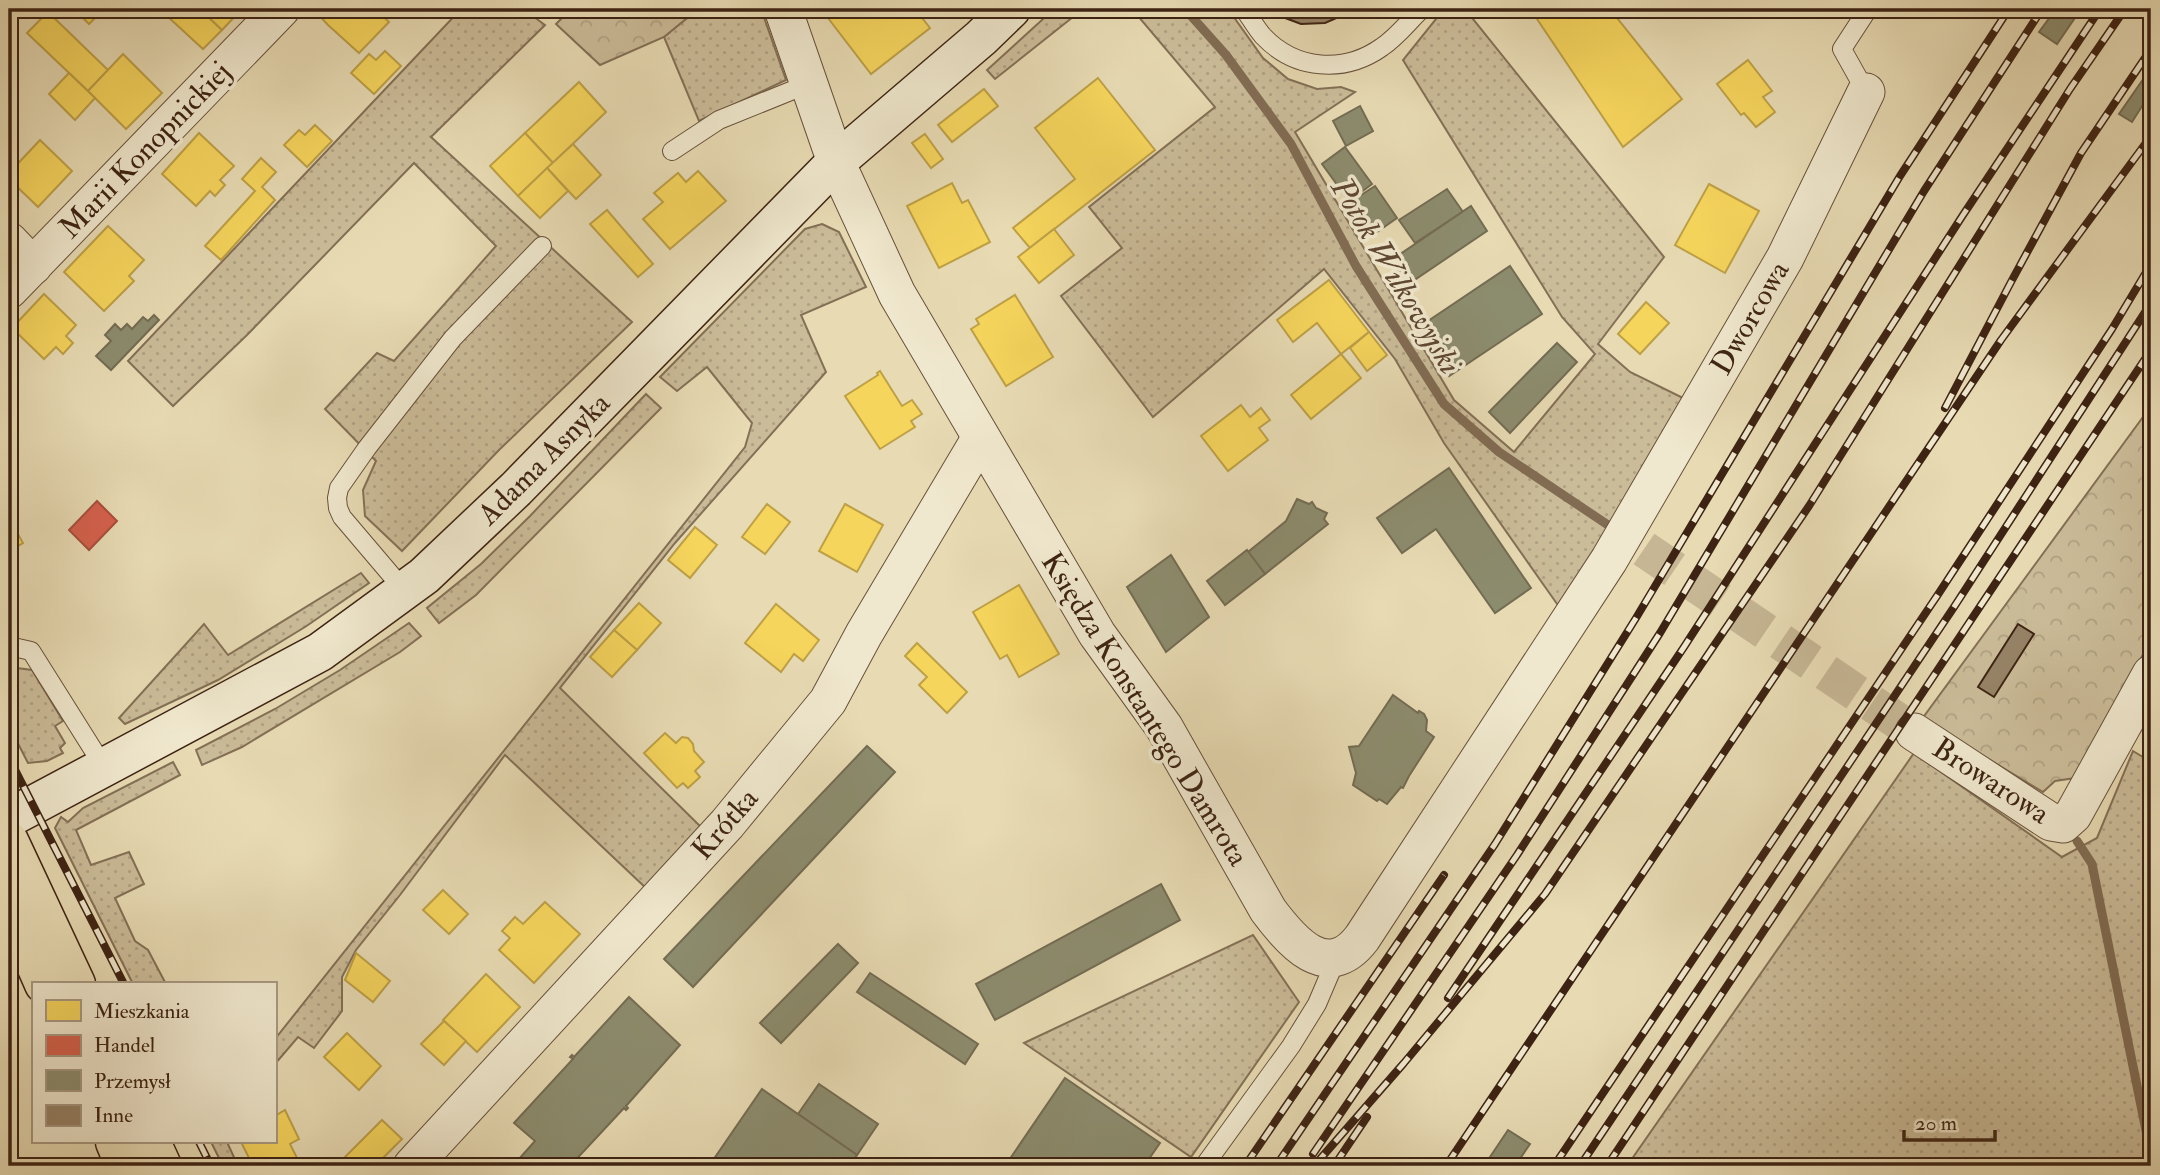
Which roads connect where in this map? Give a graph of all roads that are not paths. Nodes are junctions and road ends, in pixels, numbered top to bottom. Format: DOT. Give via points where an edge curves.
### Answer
graph roads {
  1 [pos="281,9"];
  2 [pos="783,9"];
  3 [pos="1011,9"];
  4 [pos="1244,9"];
  5 [pos="1422,9"];
  6 [pos="1868,9"];
  7 [pos="808,84"];
  8 [pos="1866,92"];
  9 [pos="671,151"];
  10 [pos="836,162"];
  11 [pos="542,246"];
  12 [pos="17,266"];
  13 [pos="981,439"];
  14 [pos="404,590"];
  15 [pos="9,646"];
  16 [pos="2151,674"];
  17 [pos="1914,732"];
  18 [pos="104,767"];
  19 [pos="9,818"];
  20 [pos="9,841"];
  21 [pos="9,904"];
  22 [pos="1337,957"];
  23 [pos="43,982"];
  24 [pos="75,982"];
  25 [pos="116,1144"];
  26 [pos="152,1144"];
  27 [pos="125,1166"];
  28 [pos="162,1166"];
  29 [pos="412,1166"];
  30 [pos="1204,1166"];
  1 -- 12 [label="street, Marii Konopnickiej"];
  2 -- 7 [label="street, Księdza Konstantego Damrota"];
  3 -- 10 [label="street, Adama Asnyka"];
  4 -- 5 [label="lane" via="1263,36 1291,57 1322,65 1351,63 1383,47"];
  6 -- 8 [label="lane" via="1842,49"];
  7 -- 9 [label="lane" via="719,120"];
  7 -- 10 [label="street, Księdza Konstantego Damrota"];
  8 -- 22 [label="street, Dworcowa" via="1786,258 1632,543 1601,571 1362,938"];
  10 -- 13 [label="street, Księdza Konstantego Damrota" via="897,294"];
  10 -- 14 [label="street, Adama Asnyka" via="516,489"];
  11 -- 14 [label="lane" via="453,338 339,488 342,517"];
  13 -- 22 [label="street, Księdza Konstantego Damrota" via="1097,634 1164,727 1268,910 1287,936 1313,956"];
  13 -- 29 [label="street, Krótka" via="828,701 727,824"];
  14 -- 18 [label="street, Adama Asnyka" via="320,653"];
  15 -- 18 [label="lane" via="31,651"];
  16 -- 17 [label="street, Browarowa" via="2073,815 2063,824 2051,822"];
  18 -- 19 [label="street, Adama Asnyka"];
  20 -- 24 [label="main road"];
  21 -- 23 [label="main road"];
  22 -- 30 [label="lane" via="1317,1004 1291,1046"];
  25 -- 27 [label="main road"];
  26 -- 28 [label="main road"];
}
